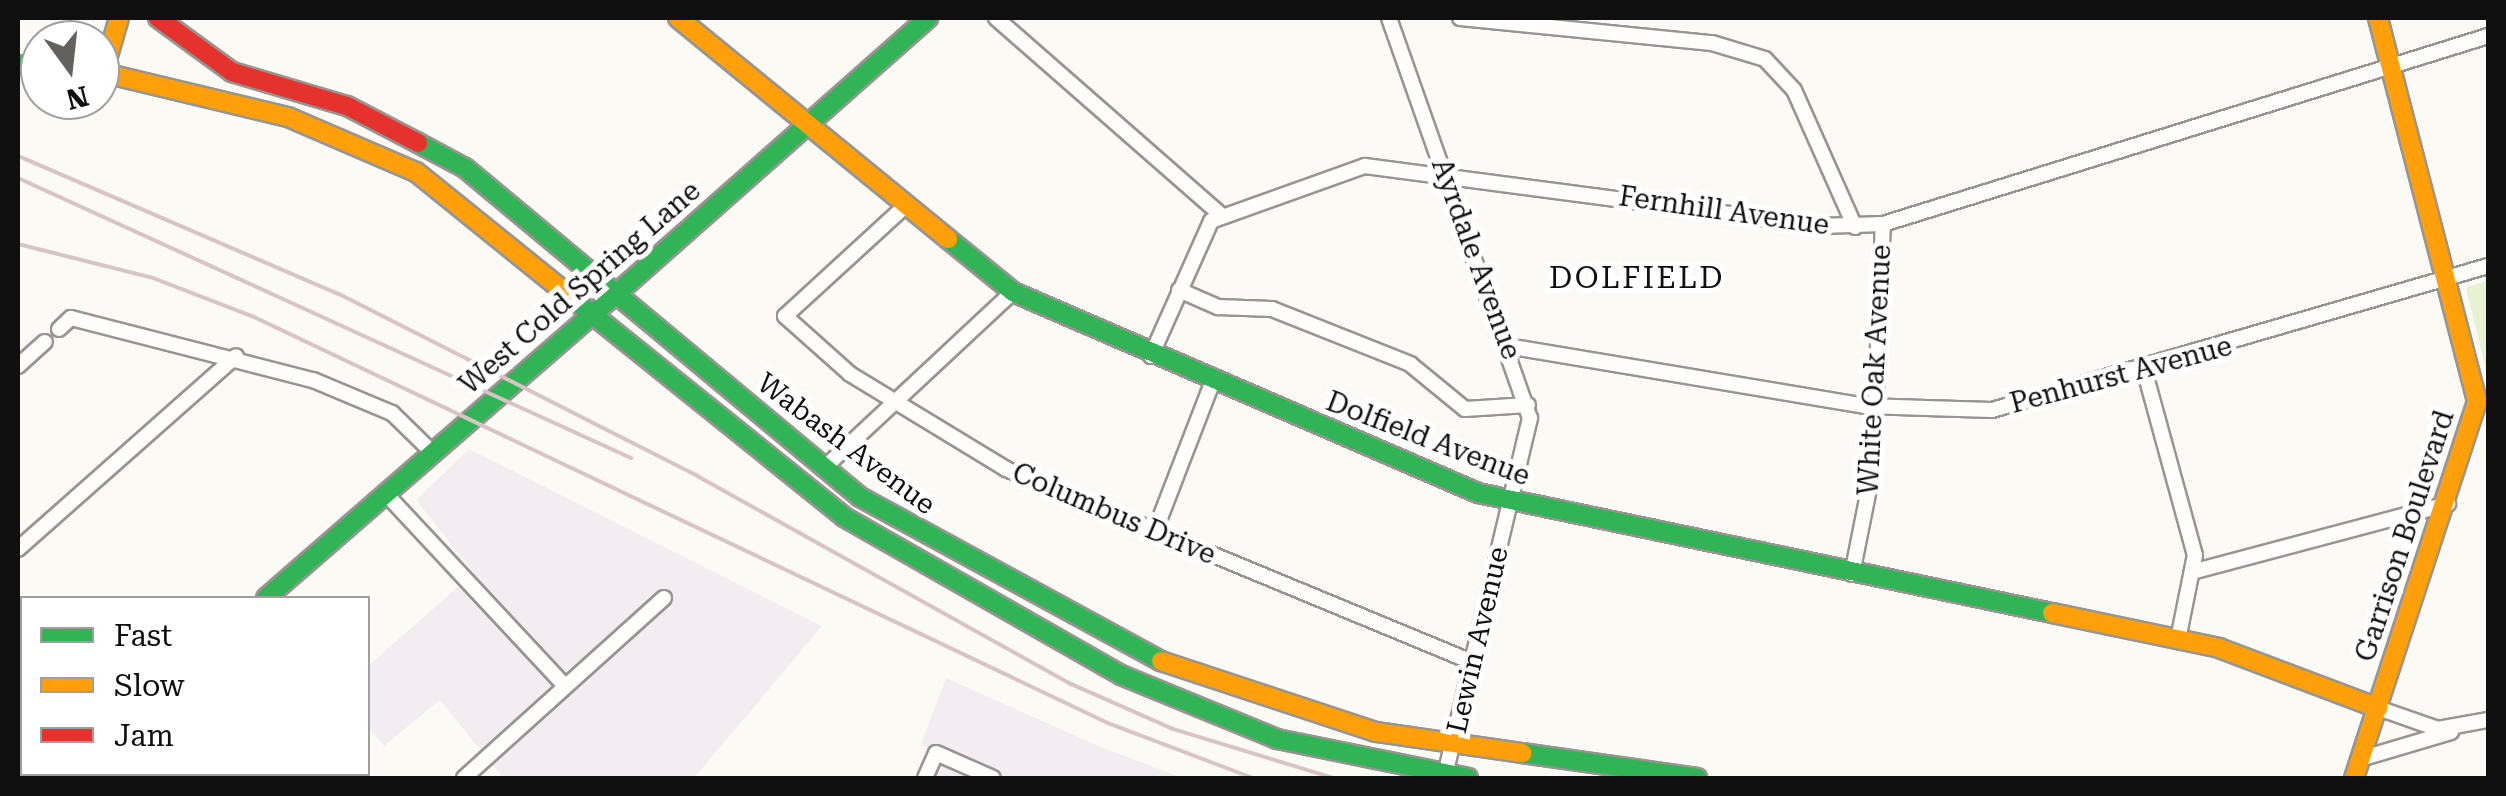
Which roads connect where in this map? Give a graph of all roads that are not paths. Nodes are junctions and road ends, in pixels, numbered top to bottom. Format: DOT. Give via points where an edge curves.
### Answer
graph roads {
  1 [pos="158,18"];
  2 [pos="678,18"];
  3 [pos="928,18"];
  4 [pos="996,18"];
  5 [pos="1389,18"];
  6 [pos="1460,18"];
  7 [pos="2378,18"];
  8 [pos="2488,36"];
  9 [pos="2391,66"];
  10 [pos="120,77"];
  11 [pos="805,126"];
  12 [pos="1444,171"];
  13 [pos="903,208"];
  14 [pos="1221,214"];
  15 [pos="1883,224"];
  16 [pos="1855,227"];
  17 [pos="2488,266"];
  18 [pos="2448,280"];
  19 [pos="1179,290"];
  20 [pos="1013,292"];
  21 [pos="616,294"];
  22 [pos="594,313"];
  23 [pos="59,329"];
  24 [pos="45,342"];
  25 [pos="1507,346"];
  26 [pos="236,356"];
  27 [pos="1151,356"];
  28 [pos="18,366"];
  29 [pos="2144,369"];
  30 [pos="1213,382"];
  31 [pos="890,402"];
  32 [pos="1528,405"];
  33 [pos="1876,405"];
  34 [pos="2482,416"];
  35 [pos="434,454"];
  36 [pos="823,468"];
  37 [pos="388,495"];
  38 [pos="1510,504"];
  39 [pos="2448,504"];
  40 [pos="1155,531"];
  41 [pos="18,549"];
  42 [pos="2192,572"];
  43 [pos="1852,574"];
  44 [pos="268,596"];
  45 [pos="664,598"];
  46 [pos="2178,639"];
  47 [pos="1472,662"];
  48 [pos="564,685"];
  49 [pos="2378,708"];
  50 [pos="2488,720"];
  51 [pos="2459,729"];
  52 [pos="1452,746"];
  53 [pos="2360,759"];
  54 [pos="1445,776"];
  55 [pos="464,778"];
  56 [pos="924,778"];
  57 [pos="993,778"];
  58 [pos="1468,778"];
  59 [pos="1697,778"];
  60 [pos="2354,778"];
  1 -- 21 [label="main road, Wabash Avenue" via="232,72 346,106 431,146"];
  2 -- 11 [label="main road, Dolfield Avenue"];
  3 -- 11 [label="main road, West Cold Spring Lane"];
  4 -- 14 [label="street"];
  5 -- 12 [label="street, Ayrdale Avenue"];
  6 -- 16 [label="street, White Oak Avenue" via="1733,47 1765,59 1794,90"];
  7 -- 9 [label="main road, Garrison Boulevard"];
  8 -- 9 [label="street, Fernhill Avenue"];
  9 -- 15 [label="street, Fernhill Avenue"];
  9 -- 18 [label="main road, Garrison Boulevard"];
  10 -- 22 [label="main road, Wabash Avenue" via="288,118 385,155 446,192"];
  11 -- 13 [label="main road, Dolfield Avenue"];
  11 -- 21 [label="main road, West Cold Spring Lane"];
  12 -- 14 [label="street, Fernhill Avenue" via="1366,166"];
  12 -- 16 [label="street, Fernhill Avenue"];
  12 -- 25 [label="street, Ayrdale Avenue"];
  13 -- 20 [label="main road, Dolfield Avenue"];
  13 -- 31 [label="street, Columbus Drive" via="786,316"];
  14 -- 19 [label="street" via="1204,230"];
  15 -- 16 [label="street, Fernhill Avenue"];
  15 -- 33 [label="street, White Oak Avenue"];
  17 -- 18 [label="street, Penhurst Avenue"];
  18 -- 29 [label="street, Penhurst Avenue"];
  18 -- 34 [label="main road, Garrison Boulevard"];
  19 -- 27 [label="street"];
  19 -- 32 [label="street" via="1218,307 1272,309 1410,364 1465,409"];
  20 -- 27 [label="main road, Dolfield Avenue"];
  20 -- 31 [label="street"];
  21 -- 22 [label="main road, West Cold Spring Lane"];
  21 -- 36 [label="main road, Wabash Avenue"];
  22 -- 35 [label="main road, West Cold Spring Lane"];
  22 -- 54 [label="main road, Wabash Avenue" via="808,491 993,608 1226,720 1321,752"];
  23 -- 26 [label="street" via="71,318"];
  24 -- 28 [label="street"];
  25 -- 32 [label="street, Ayrdale Avenue"];
  25 -- 33 [label="street, Penhurst Avenue"];
  26 -- 35 [label="street" via="368,400"];
  26 -- 41 [label="street"];
  27 -- 30 [label="main road, Dolfield Avenue"];
  29 -- 33 [label="street, Penhurst Avenue" via="1992,410"];
  29 -- 42 [label="street"];
  30 -- 38 [label="main road, Dolfield Avenue"];
  30 -- 40 [label="street"];
  31 -- 36 [label="street"];
  31 -- 40 [label="street, Columbus Drive" via="1006,469"];
  32 -- 38 [label="street, Ayrdale Avenue"];
  33 -- 43 [label="street, White Oak Avenue"];
  34 -- 39 [label="main road, Garrison Boulevard"];
  35 -- 37 [label="main road, West Cold Spring Lane"];
  36 -- 52 [label="main road, Wabash Avenue" via="948,553 1168,665 1288,710"];
  37 -- 44 [label="main road, West Cold Spring Lane"];
  37 -- 48 [label="street"];
  38 -- 43 [label="main road, Dolfield Avenue"];
  38 -- 47 [label="street, Lewin Avenue"];
  39 -- 42 [label="street"];
  39 -- 49 [label="main road, Garrison Boulevard"];
  40 -- 47 [label="street, Columbus Drive"];
  42 -- 46 [label="street"];
  43 -- 46 [label="main road, Dolfield Avenue"];
  45 -- 48 [label="street"];
  46 -- 49 [label="main road, Dolfield Avenue"];
  47 -- 52 [label="street, Lewin Avenue"];
  48 -- 55 [label="street"];
  49 -- 51 [label="street"];
  49 -- 53 [label="main road, Garrison Boulevard"];
  50 -- 51 [label="street"];
  51 -- 53 [label="street"];
  52 -- 54 [label="street, Lewin Avenue"];
  52 -- 59 [label="main road, Wabash Avenue"];
  53 -- 60 [label="main road, Garrison Boulevard"];
  54 -- 58 [label="main road, Wabash Avenue"];
  56 -- 57 [label="street" via="936,753"];
}
